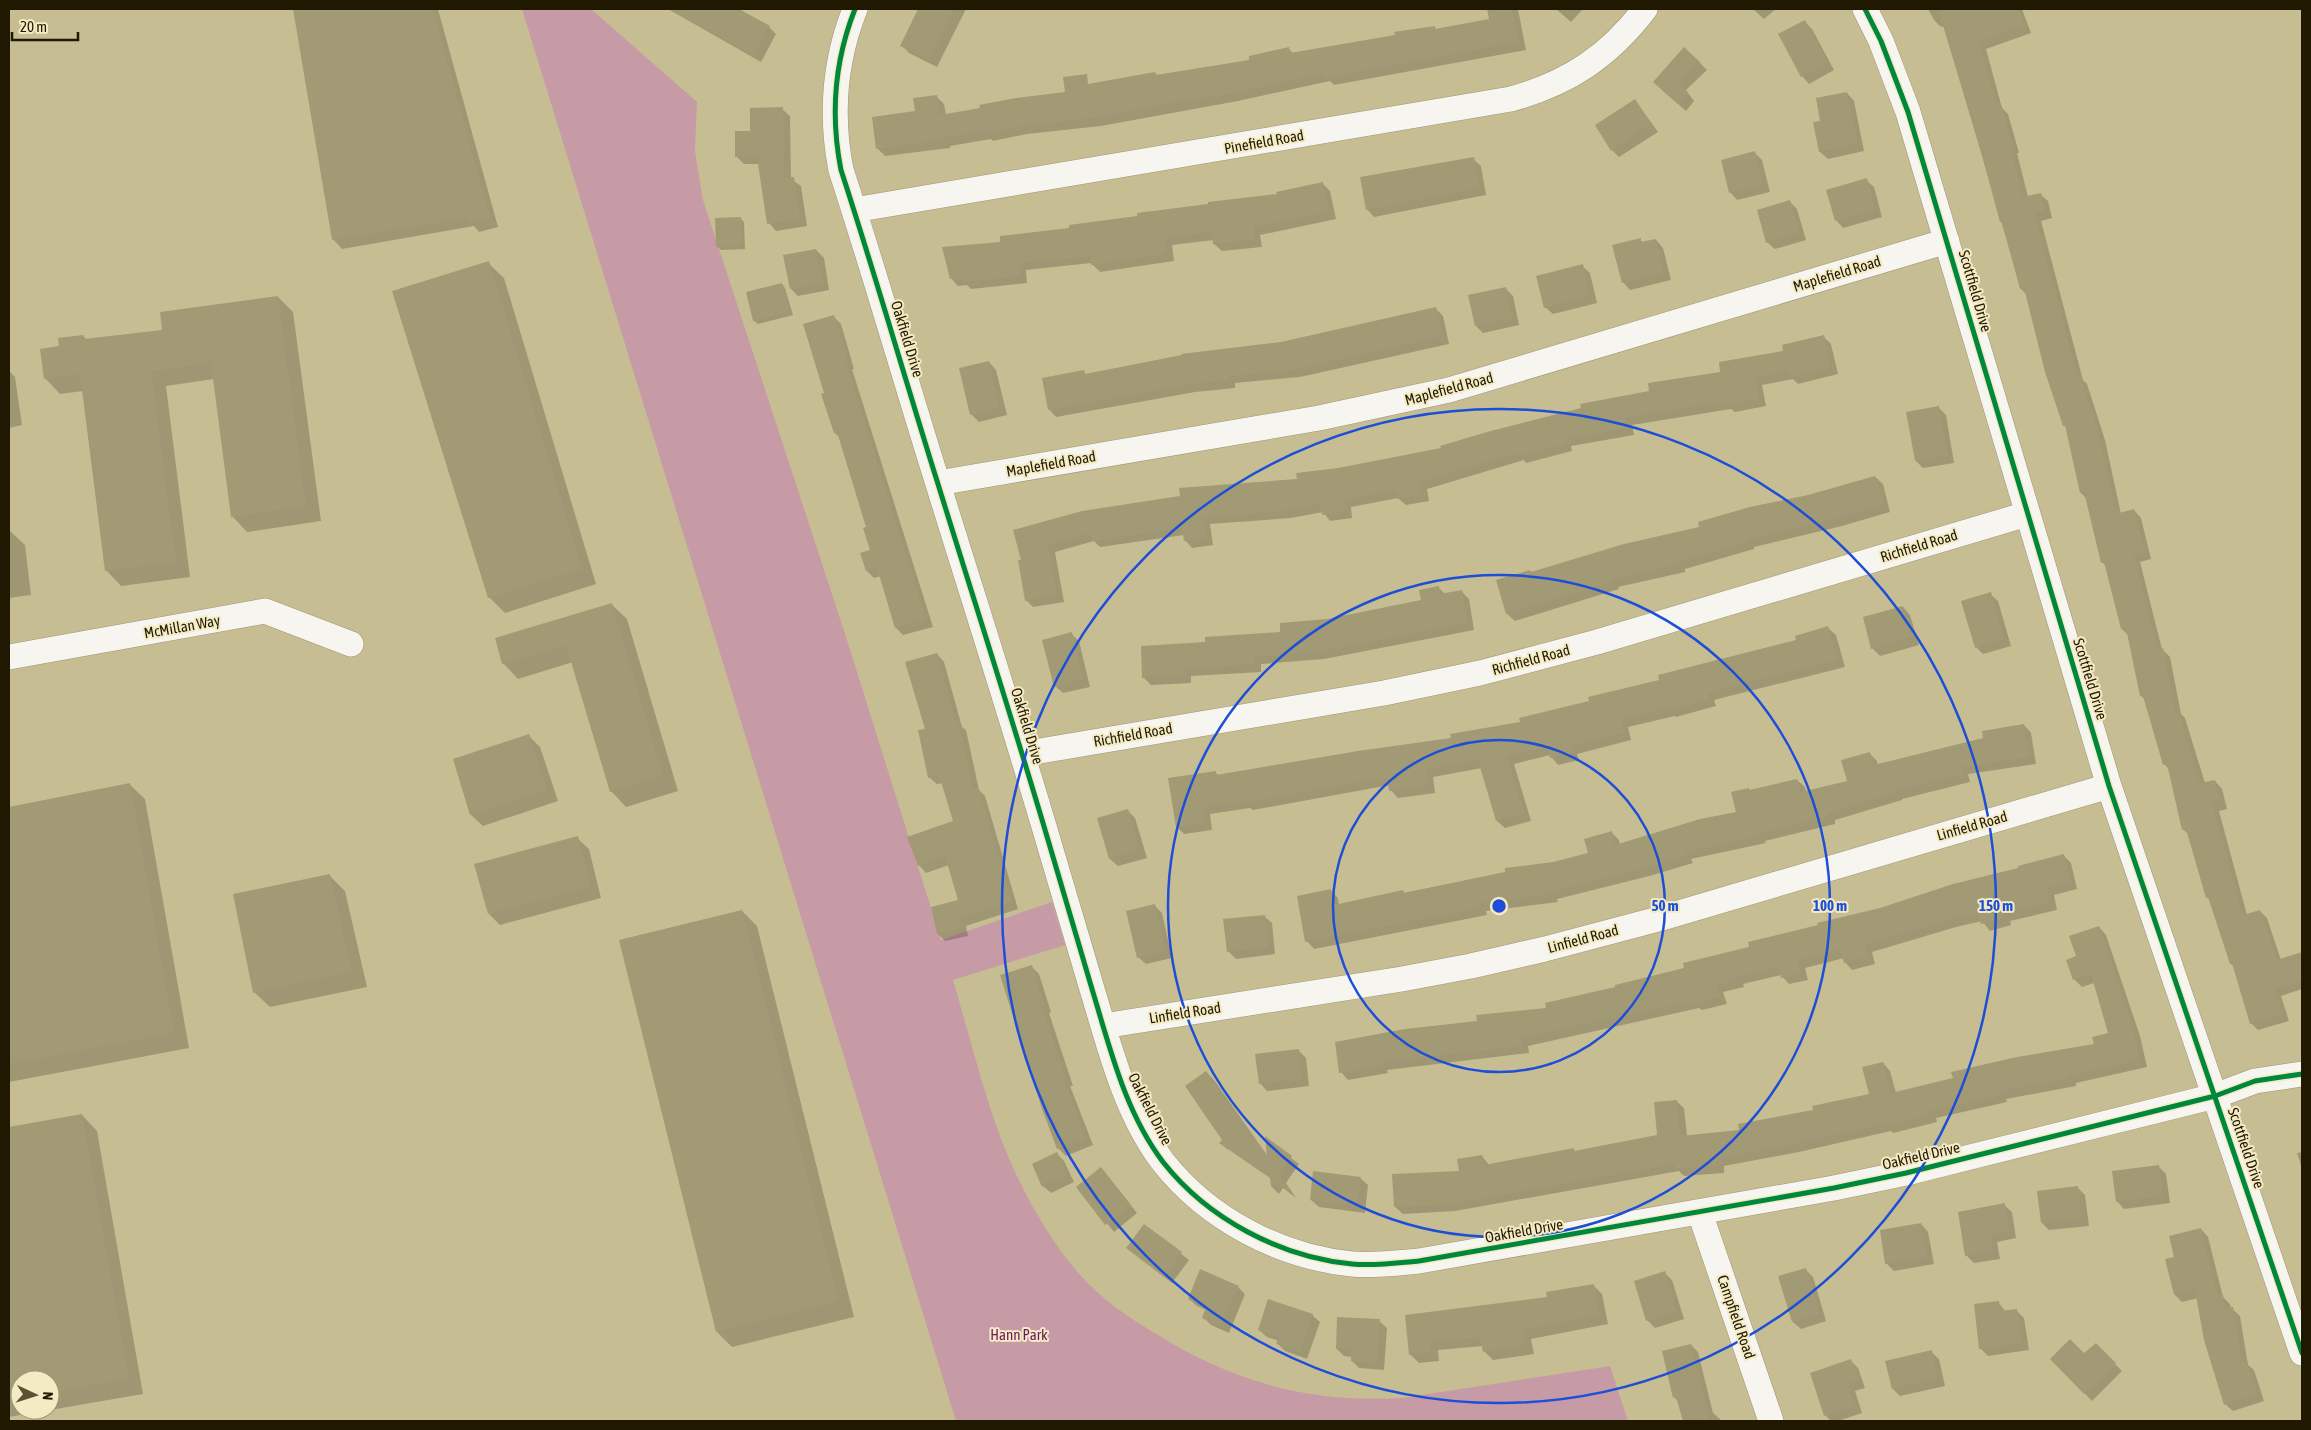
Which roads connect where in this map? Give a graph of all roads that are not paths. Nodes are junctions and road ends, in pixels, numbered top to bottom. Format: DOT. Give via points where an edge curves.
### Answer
graph roads {
  1 [pos="855,9"];
  2 [pos="1645,9"];
  3 [pos="1865,9"];
  4 [pos="854,210"];
  5 [pos="1947,241"];
  6 [pos="938,483"];
  7 [pos="2027,514"];
  8 [pos="351,644"];
  9 [pos="9,657"];
  10 [pos="1022,754"];
  11 [pos="2109,786"];
  12 [pos="1103,1026"];
  13 [pos="2302,1074"];
  14 [pos="2215,1096"];
  15 [pos="1700,1213"];
  16 [pos="2302,1353"];
  17 [pos="1771,1421"];
  1 -- 4 [label="street, Oakfield Drive" via="838,66 833,118 841,170"];
  2 -- 4 [label="street, Pinefield Road" via="1607,52 1583,69 1536,92 1511,99"];
  3 -- 5 [label="street, Scottfield Drive" via="1896,78"];
  4 -- 6 [label="street, Oakfield Drive"];
  5 -- 6 [label="street, Maplefield Road" via="1440,393 1319,418"];
  5 -- 7 [label="street, Scottfield Drive"];
  6 -- 10 [label="street, Oakfield Drive"];
  7 -- 10 [label="street, Richfield Road" via="1597,642 1480,673 1384,693"];
  7 -- 11 [label="street, Scottfield Drive"];
  8 -- 9 [label="street, McMillan Way" via="265,611"];
  10 -- 12 [label="street, Oakfield Drive"];
  11 -- 12 [label="street, Linfield Road" via="1662,918 1536,951 1402,979"];
  11 -- 14 [label="street, Scottfield Drive"];
  12 -- 15 [label="street, Oakfield Drive" via="1131,1105 1162,1160 1185,1186 1223,1216 1265,1241 1296,1253 1356,1265 1419,1261"];
  13 -- 14 [label="street, Oakfield Drive" via="2255,1081"];
  14 -- 15 [label="street, Oakfield Drive" via="1906,1173"];
  14 -- 16 [label="street, Scottfield Drive"];
  15 -- 17 [label="street, Campfield Road"];
}
